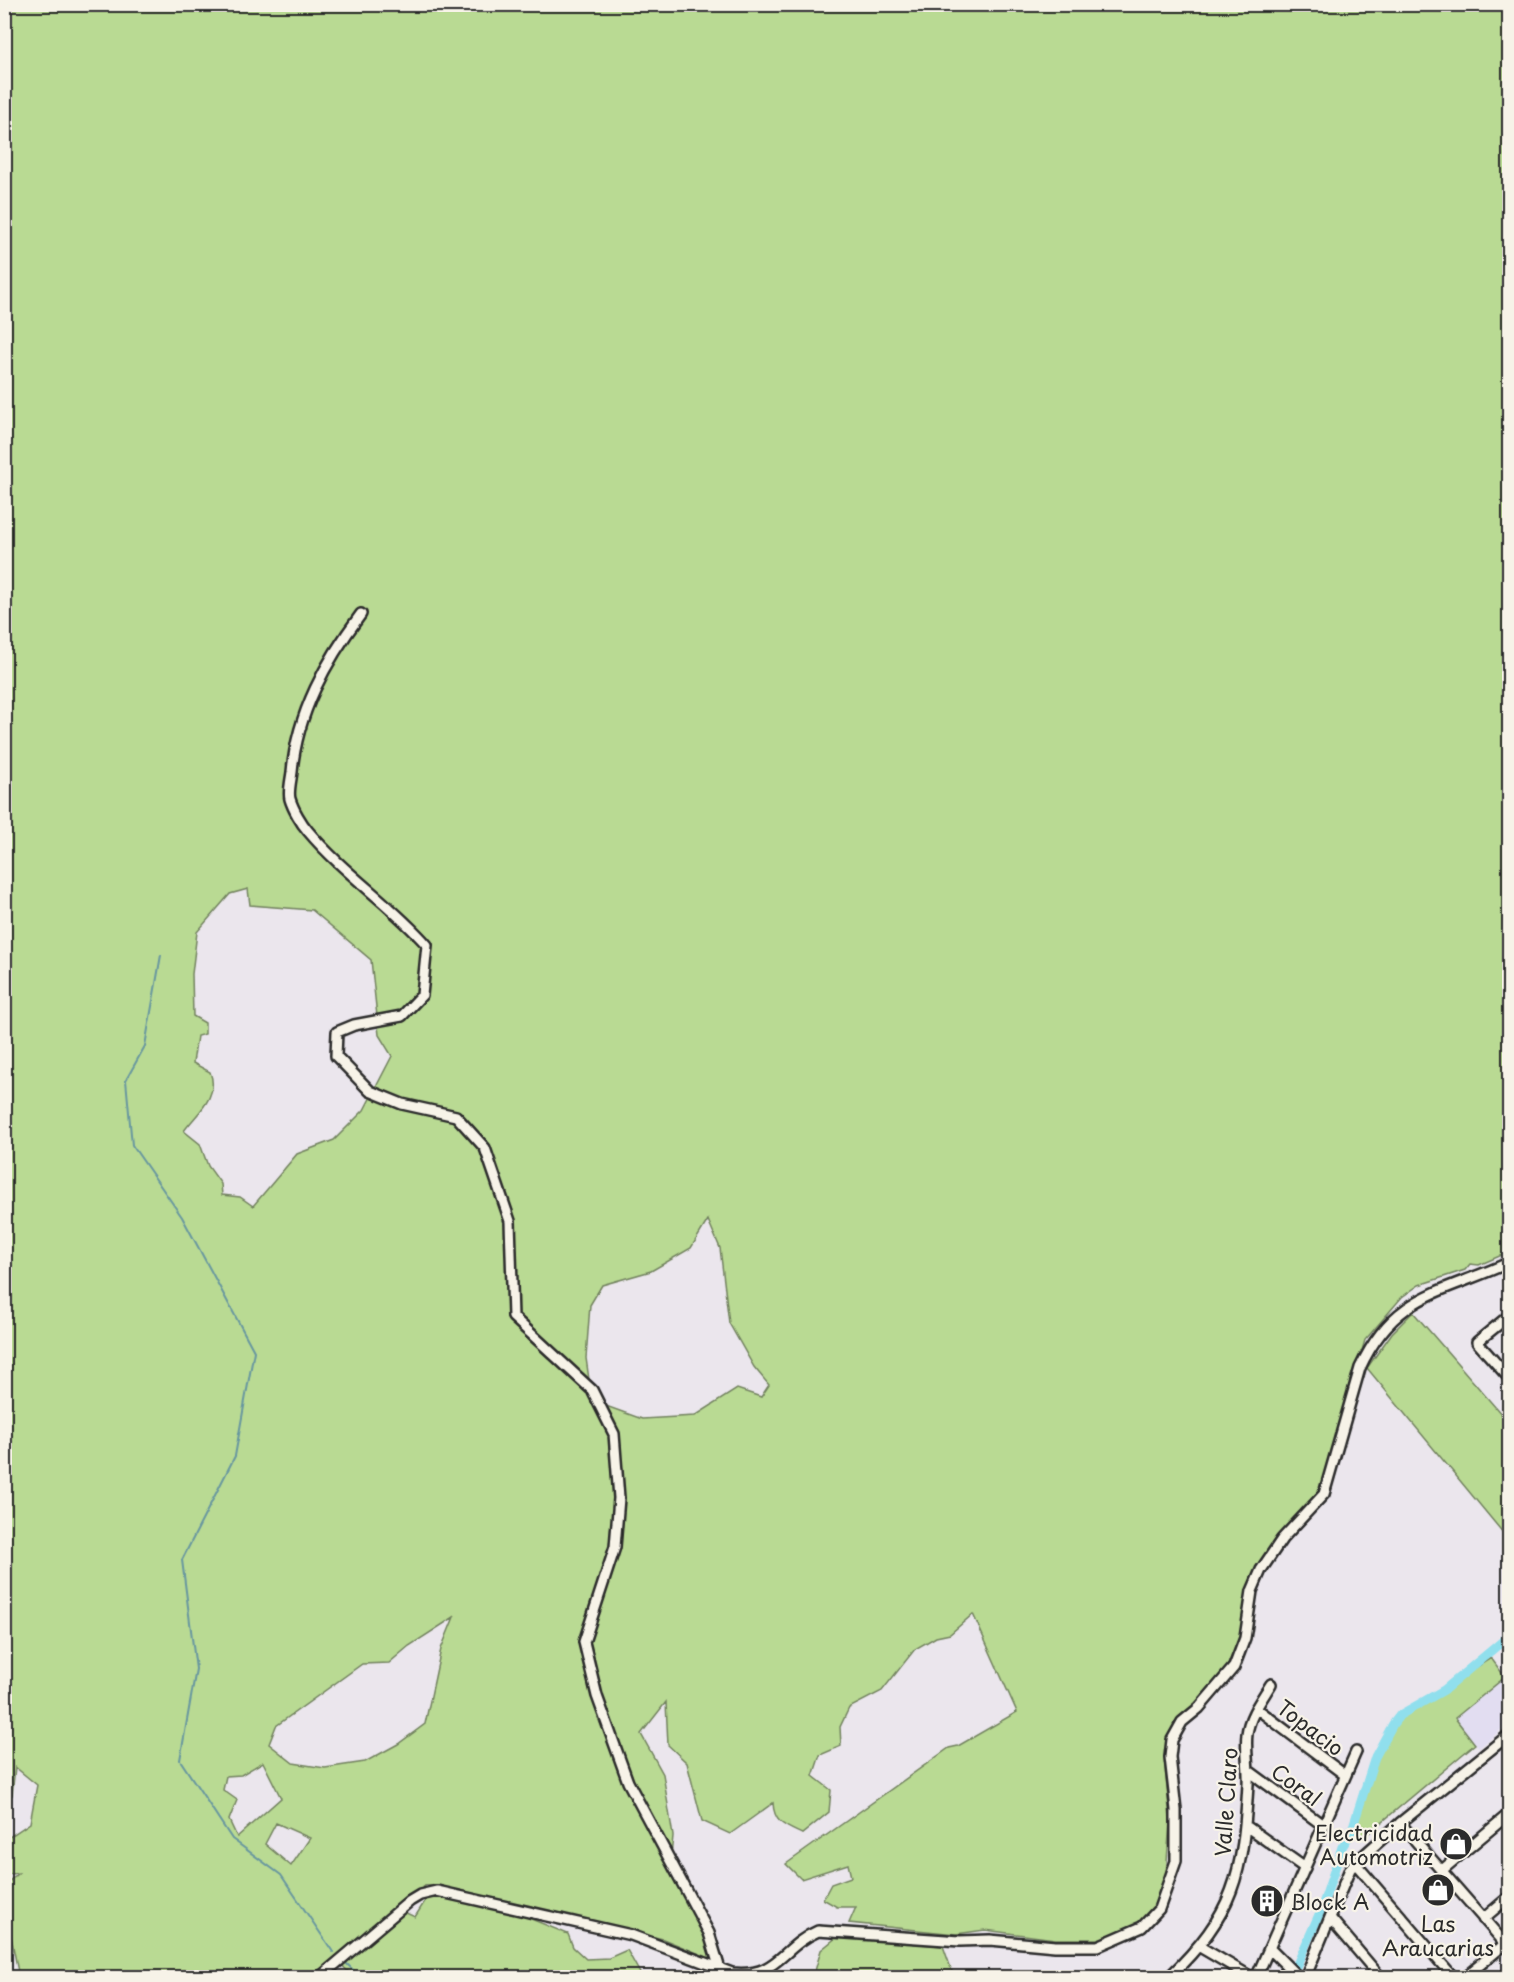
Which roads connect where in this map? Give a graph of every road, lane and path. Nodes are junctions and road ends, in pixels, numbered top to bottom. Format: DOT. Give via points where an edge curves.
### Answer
graph roads {
  1 [pos="361,615"];
  2 [pos="1509,1262"];
  3 [pos="1509,1315"];
  4 [pos="1509,1379"];
  5 [pos="1271,1684"];
  6 [pos="1256,1708"];
  7 [pos="1509,1734"];
  8 [pos="1356,1752"];
  9 [pos="1249,1772"];
  10 [pos="1345,1775"];
  11 [pos="1509,1813"];
  12 [pos="1400,1823"];
  13 [pos="1246,1826"];
  14 [pos="1324,1826"];
  15 [pos="1355,1863"];
  16 [pos="1305,1868"];
  17 [pos="1441,1871"];
  18 [pos="1509,1896"];
  19 [pos="1331,1918"];
  20 [pos="1483,1919"];
  21 [pos="1200,1947"];
  22 [pos="1507,1947"];
  23 [pos="1270,1949"];
  24 [pos="719,1966"];
  25 [pos="1298,1975"];
  26 [pos="320,1977"];
  27 [pos="1168,1977"];
  28 [pos="1254,1977"];
  29 [pos="1381,1977"];
  30 [pos="1454,1977"];
  31 [pos="1464,1977"];
  1 -- 24 [label="street" via="327,665 304,713 294,748 289,798 307,830 368,891 402,916 427,945 423,995 402,1016 354,1024 337,1032 336,1056 370,1091 402,1104 456,1116 485,1148 510,1221 513,1317 592,1390 614,1434 620,1498 615,1547 584,1642 597,1696 628,1782 709,1933"];
  2 -- 24 [label="street" via="1422,1296 1395,1318 1368,1352 1324,1494 1282,1539 1261,1570 1252,1591 1245,1638 1234,1667 1182,1722 1172,1740 1176,1861 1159,1909 1142,1927 1098,1946 818,1931 799,1939 772,1966 761,1971 732,1973"];
  3 -- 4 [label="street" via="1478,1342"];
  5 -- 6 [label="street, Valle Claro"];
  6 -- 9 [label="street, Valle Claro" via="1247,1733"];
  6 -- 10 [label="street, Topacio"];
  7 -- 12 [label="street"];
  8 -- 10 [label="street"];
  9 -- 13 [label="street, Valle Claro"];
  9 -- 14 [label="street, Coral"];
  10 -- 14 [label="street"];
  11 -- 17 [label="street"];
  12 -- 15 [label="street"];
  12 -- 17 [label="street"];
  13 -- 16 [label="street"];
  13 -- 21 [label="street, Valle Claro" via="1239,1873 1226,1906"];
  14 -- 16 [label="street"];
  15 -- 19 [label="street"];
  15 -- 30 [label="street"];
  16 -- 23 [label="street"];
  17 -- 20 [label="street"];
  18 -- 20 [label="street"];
  19 -- 25 [label="street"];
  19 -- 29 [label="street"];
  20 -- 22 [label="street"];
  21 -- 27 [label="street, Valle Claro"];
  21 -- 28 [label="street"];
  22 -- 31 [label="street"];
  23 -- 25 [label="street"];
  23 -- 28 [label="street"];
  24 -- 26 [label="street" via="631,1935 437,1891 410,1901"];
}
